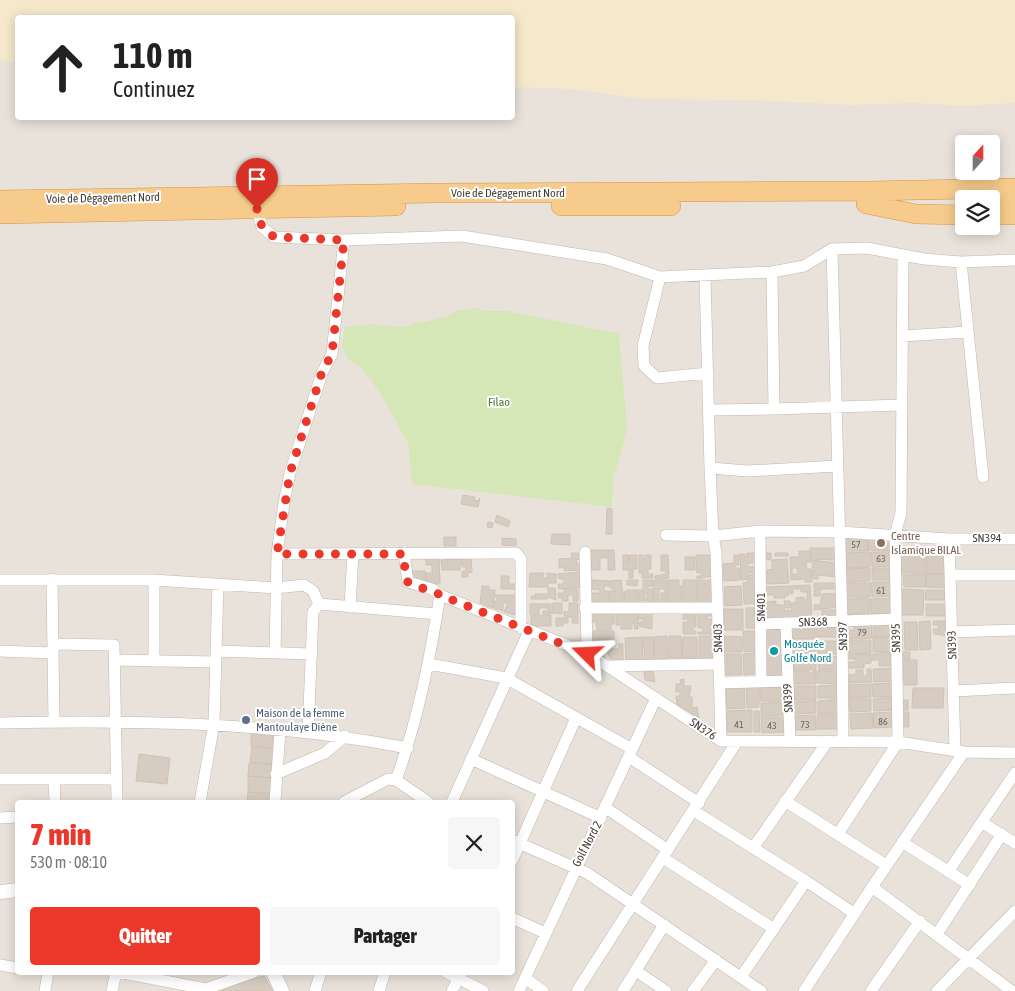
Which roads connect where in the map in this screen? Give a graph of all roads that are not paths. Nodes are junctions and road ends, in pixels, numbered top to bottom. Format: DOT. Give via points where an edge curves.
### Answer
graph roads {
  1 [pos="1015,188"];
  2 [pos="0,200"];
  3 [pos="1000,201"];
  4 [pos="1015,201"];
  5 [pos="955,202"];
  6 [pos="866,204"];
  7 [pos="257,209"];
  8 [pos="0,214"];
  9 [pos="1000,215"];
  10 [pos="1015,215"];
  11 [pos="955,216"];
  12 [pos="344,240"];
  13 [pos="832,249"];
  14 [pos="903,255"];
  15 [pos="1015,260"];
  16 [pos="961,262"];
  17 [pos="772,272"];
  18 [pos="705,276"];
  19 [pos="660,277"];
  20 [pos="968,332"];
  21 [pos="902,336"];
  22 [pos="708,373"];
  23 [pos="902,405"];
  24 [pos="835,406"];
  25 [pos="774,409"];
  26 [pos="708,410"];
  27 [pos="837,466"];
  28 [pos="710,468"];
  29 [pos="982,477"];
  30 [pos="760,531"];
  31 [pos="840,532"];
  32 [pos="895,534"];
  33 [pos="666,535"];
  34 [pos="713,536"];
  35 [pos="949,538"];
  36 [pos="1015,539"];
  37 [pos="585,552"];
  38 [pos="353,553"];
  39 [pos="277,554"];
  40 [pos="404,554"];
  41 [pos="951,575"];
  42 [pos="1015,575"];
  43 [pos="52,579"];
  44 [pos="0,580"];
  45 [pos="154,580"];
  46 [pos="218,584"];
  47 [pos="276,588"];
  48 [pos="440,595"];
  49 [pos="319,604"];
  50 [pos="350,607"];
  51 [pos="585,608"];
  52 [pos="718,608"];
  53 [pos="437,614"];
  54 [pos="896,619"];
  55 [pos="842,621"];
  56 [pos="786,623"];
  57 [pos="761,624"];
  58 [pos="525,630"];
  59 [pos="1015,630"];
  60 [pos="952,632"];
  61 [pos="53,649"];
  62 [pos="0,651"];
  63 [pos="275,652"];
  64 [pos="312,654"];
  65 [pos="587,654"];
  66 [pos="215,657"];
  67 [pos="115,660"];
  68 [pos="154,661"];
  69 [pos="429,664"];
  70 [pos="719,664"];
  71 [pos="608,666"];
  72 [pos="506,678"];
  73 [pos="787,681"];
  74 [pos="761,682"];
  75 [pos="719,683"];
  76 [pos="1015,688"];
  77 [pos="954,691"];
  78 [pos="656,698"];
  79 [pos="576,718"];
  80 [pos="54,722"];
  81 [pos="114,722"];
  82 [pos="0,723"];
  83 [pos="214,724"];
  84 [pos="280,731"];
  85 [pos="308,733"];
  86 [pos="345,736"];
  87 [pos="720,741"];
  88 [pos="828,741"];
  89 [pos="844,741"];
  90 [pos="790,742"];
  91 [pos="898,742"];
  92 [pos="736,743"];
  93 [pos="408,748"];
  94 [pos="959,752"];
  95 [pos="630,753"];
  96 [pos="1015,754"];
  97 [pos="471,759"];
  98 [pos="1015,773"];
  99 [pos="276,774"];
  100 [pos="0,779"];
  101 [pos="54,779"];
  102 [pos="116,779"];
  103 [pos="396,780"];
  104 [pos="543,792"];
  105 [pos="55,800"];
  106 [pos="117,800"];
  107 [pos="200,800"];
  108 [pos="275,800"];
  109 [pos="348,800"];
  110 [pos="424,800"];
  111 [pos="453,800"];
  112 [pos="785,801"];
  113 [pos="697,807"];
  114 [pos="604,813"];
  115 [pos="15,817"];
  116 [pos="0,818"];
  117 [pos="984,822"];
  118 [pos="838,834"];
  119 [pos="1002,834"];
  120 [pos="516,842"];
  121 [pos="902,842"];
  122 [pos="1015,843"];
  123 [pos="754,848"];
  124 [pos="666,854"];
  125 [pos="886,865"];
  126 [pos="575,868"];
  127 [pos="948,872"];
  128 [pos="806,881"];
  129 [pos="970,884"];
  130 [pos="872,886"];
  131 [pos="15,890"];
  132 [pos="0,892"];
  133 [pos="633,904"];
  134 [pos="1015,911"];
  135 [pos="855,914"];
  136 [pos="515,919"];
  137 [pos="920,921"];
  138 [pos="664,925"];
  139 [pos="774,929"];
  140 [pos="545,933"];
  141 [pos="937,934"];
  142 [pos="969,958"];
  143 [pos="716,960"];
  144 [pos="0,965"];
  145 [pos="15,968"];
  146 [pos="636,971"];
  147 [pos="46,975"];
  148 [pos="116,975"];
  149 [pos="152,975"];
  150 [pos="246,975"];
  151 [pos="274,975"];
  152 [pos="320,975"];
  153 [pos="384,975"];
  154 [pos="460,976"];
  155 [pos="741,977"];
  156 [pos="525,978"];
  157 [pos="810,989"];
  158 [pos="205,990"];
  159 [pos="45,991"];
  160 [pos="112,991"];
  161 [pos="282,991"];
  162 [pos="315,991"];
  163 [pos="379,991"];
  164 [pos="452,991"];
  165 [pos="483,991"];
  166 [pos="519,991"];
  167 [pos="543,991"];
  168 [pos="577,991"];
  169 [pos="623,991"];
  170 [pos="666,991"];
  171 [pos="693,991"];
  172 [pos="761,991"];
  173 [pos="872,991"];
  174 [pos="937,991"];
  175 [pos="1012,991"];
  1 -- 2 [label="highway, Voie de Dégagement Nord"];
  3 -- 4 [label="highway"];
  5 -- 6 [label="highway, Voie de Dégagement Nord"];
  6 -- 7 [label="highway, Voie de Dégagement Nord"];
  6 -- 11 [label="highway" via="916,214"];
  7 -- 8 [label="highway, Voie de Dégagement Nord"];
  7 -- 12 [label="street" via="262,227 274,237"];
  9 -- 10 [label="highway"];
  12 -- 19 [label="street" via="462,236 608,259"];
  12 -- 39 [label="street" via="332,354 322,372 290,473"];
  13 -- 14 [label="street" via="867,248"];
  13 -- 17 [label="street" via="804,266"];
  13 -- 24 [label="street, SN397"];
  14 -- 16 [label="street"];
  14 -- 21 [label="street, SN395"];
  15 -- 16 [label="street"];
  16 -- 20 [label="street"];
  17 -- 18 [label="street"];
  17 -- 25 [label="street"];
  18 -- 19 [label="street"];
  18 -- 22 [label="street, SN403"];
  19 -- 22 [label="street" via="643,346 644,366 657,378"];
  20 -- 21 [label="street"];
  20 -- 29 [label="street"];
  21 -- 23 [label="street, SN395"];
  22 -- 26 [label="street, SN403"];
  23 -- 24 [label="street"];
  23 -- 32 [label="street, SN395" via="900,513"];
  24 -- 25 [label="street"];
  24 -- 27 [label="street, SN397"];
  25 -- 26 [label="street"];
  26 -- 28 [label="street, SN403"];
  27 -- 28 [label="street" via="748,471"];
  27 -- 31 [label="street, SN397"];
  28 -- 34 [label="street, SN403"];
  30 -- 31 [label="street, SN394"];
  30 -- 34 [label="street, SN394"];
  30 -- 57 [label="street, SN401"];
  31 -- 32 [label="street, SN394"];
  31 -- 55 [label="street, SN397"];
  32 -- 35 [label="street, SN394"];
  32 -- 54 [label="street, SN395"];
  33 -- 34 [label="street, SN394"];
  34 -- 52 [label="street, SN403"];
  35 -- 36 [label="street, SN394"];
  35 -- 41 [label="street, SN393"];
  37 -- 51 [label="street"];
  38 -- 39 [label="street"];
  38 -- 40 [label="street"];
  38 -- 50 [label="street"];
  39 -- 47 [label="street"];
  40 -- 48 [label="street, SN376" via="408,582 432,589"];
  40 -- 58 [label="street" via="520,554"];
  41 -- 42 [label="street"];
  41 -- 60 [label="street, SN393"];
  43 -- 44 [label="street"];
  43 -- 45 [label="street"];
  43 -- 61 [label="street"];
  45 -- 46 [label="street"];
  45 -- 68 [label="street"];
  46 -- 47 [label="street"];
  46 -- 66 [label="street"];
  47 -- 49 [label="street" via="309,586"];
  47 -- 63 [label="street"];
  48 -- 53 [label="street"];
  48 -- 58 [label="street, SN376"];
  49 -- 50 [label="street"];
  49 -- 64 [label="street" via="313,612"];
  50 -- 53 [label="street"];
  51 -- 52 [label="street"];
  51 -- 65 [label="street"];
  52 -- 70 [label="street, SN403"];
  53 -- 69 [label="street"];
  54 -- 55 [label="street, SN368"];
  54 -- 91 [label="street, SN395"];
  55 -- 56 [label="street, SN368"];
  55 -- 89 [label="street, SN397"];
  56 -- 57 [label="street, SN368"];
  56 -- 73 [label="street, SN399"];
  57 -- 74 [label="street, SN401"];
  58 -- 65 [label="street, SN376"];
  58 -- 72 [label="street"];
  59 -- 60 [label="street"];
  60 -- 77 [label="street, SN393"];
  61 -- 62 [label="street"];
  61 -- 67 [label="street" via="112,644"];
  61 -- 80 [label="street"];
  63 -- 64 [label="street"];
  63 -- 66 [label="street"];
  64 -- 85 [label="street"];
  65 -- 71 [label="street, SN376"];
  66 -- 68 [label="street"];
  66 -- 83 [label="street"];
  67 -- 68 [label="street"];
  67 -- 81 [label="street"];
  69 -- 72 [label="street"];
  69 -- 93 [label="street"];
  70 -- 71 [label="street"];
  70 -- 75 [label="street, SN403"];
  71 -- 78 [label="street, SN376"];
  72 -- 79 [label="street"];
  72 -- 97 [label="street"];
  73 -- 74 [label="street"];
  73 -- 90 [label="street, SN399"];
  74 -- 75 [label="street"];
  75 -- 87 [label="street, SN403"];
  76 -- 77 [label="street"];
  77 -- 94 [label="street, SN393"];
  78 -- 87 [label="street, SN376"];
  78 -- 95 [label="street, Golf Nord 2"];
  79 -- 95 [label="street"];
  79 -- 104 [label="street"];
  80 -- 81 [label="street"];
  80 -- 82 [label="street"];
  81 -- 83 [label="street"];
  81 -- 102 [label="street"];
  83 -- 84 [label="street"];
  83 -- 107 [label="street"];
  84 -- 85 [label="street"];
  84 -- 99 [label="street"];
  85 -- 86 [label="street"];
  86 -- 93 [label="street"];
  86 -- 99 [label="street" via="325,753"];
  87 -- 92 [label="street, SN376"];
  88 -- 89 [label="street, SN376"];
  88 -- 90 [label="street, SN376"];
  88 -- 112 [label="street"];
  89 -- 91 [label="street, SN376"];
  90 -- 92 [label="street, SN376"];
  91 -- 94 [label="street, SN376"];
  91 -- 118 [label="street"];
  92 -- 113 [label="street"];
  93 -- 103 [label="street"];
  94 -- 96 [label="street, SN376"];
  94 -- 121 [label="street"];
  95 -- 113 [label="street"];
  95 -- 114 [label="street, Golf Nord 2"];
  97 -- 104 [label="street"];
  97 -- 111 [label="street"];
  98 -- 117 [label="street"];
  99 -- 108 [label="street"];
  100 -- 101 [label="street"];
  101 -- 102 [label="street"];
  101 -- 105 [label="street"];
  102 -- 106 [label="street"];
  103 -- 109 [label="street" via="385,780"];
  103 -- 110 [label="street"];
  104 -- 114 [label="street"];
  104 -- 120 [label="street"];
  112 -- 118 [label="street"];
  112 -- 123 [label="street"];
  113 -- 123 [label="street"];
  113 -- 124 [label="street"];
  114 -- 124 [label="street"];
  114 -- 126 [label="street, Golf Nord 2"];
  115 -- 116 [label="street"];
  117 -- 119 [label="street"];
  117 -- 127 [label="street"];
  118 -- 125 [label="street"];
  119 -- 122 [label="street"];
  119 -- 129 [label="street"];
  120 -- 126 [label="street"];
  121 -- 125 [label="street"];
  121 -- 127 [label="street"];
  123 -- 128 [label="street"];
  124 -- 133 [label="street"];
  124 -- 139 [label="street"];
  125 -- 130 [label="street"];
  126 -- 133 [label="street"];
  126 -- 140 [label="street, Golf Nord 2"];
  127 -- 129 [label="street"];
  128 -- 135 [label="street"];
  128 -- 139 [label="street"];
  129 -- 141 [label="street"];
  130 -- 135 [label="street"];
  130 -- 137 [label="street"];
  131 -- 132 [label="street"];
  133 -- 138 [label="street"];
  133 -- 168 [label="street"];
  134 -- 142 [label="street"];
  135 -- 157 [label="street"];
  136 -- 140 [label="street"];
  137 -- 141 [label="street"];
  137 -- 173 [label="street"];
  138 -- 143 [label="street"];
  138 -- 146 [label="street"];
  139 -- 155 [label="street"];
  140 -- 156 [label="street, Golf Nord 2"];
  141 -- 142 [label="street"];
  142 -- 174 [label="street"];
  142 -- 175 [label="street"];
  143 -- 155 [label="street"];
  143 -- 171 [label="street"];
  144 -- 145 [label="street"];
  146 -- 169 [label="street"];
  146 -- 170 [label="street"];
  147 -- 159 [label="street"];
  148 -- 160 [label="street"];
  149 -- 158 [label="street"];
  150 -- 158 [label="street"];
  151 -- 161 [label="street"];
  152 -- 162 [label="street"];
  153 -- 163 [label="street"];
  154 -- 164 [label="street"];
  154 -- 165 [label="street"];
  155 -- 172 [label="street"];
  156 -- 166 [label="street, Golf Nord 2"];
  156 -- 167 [label="street"];
}
